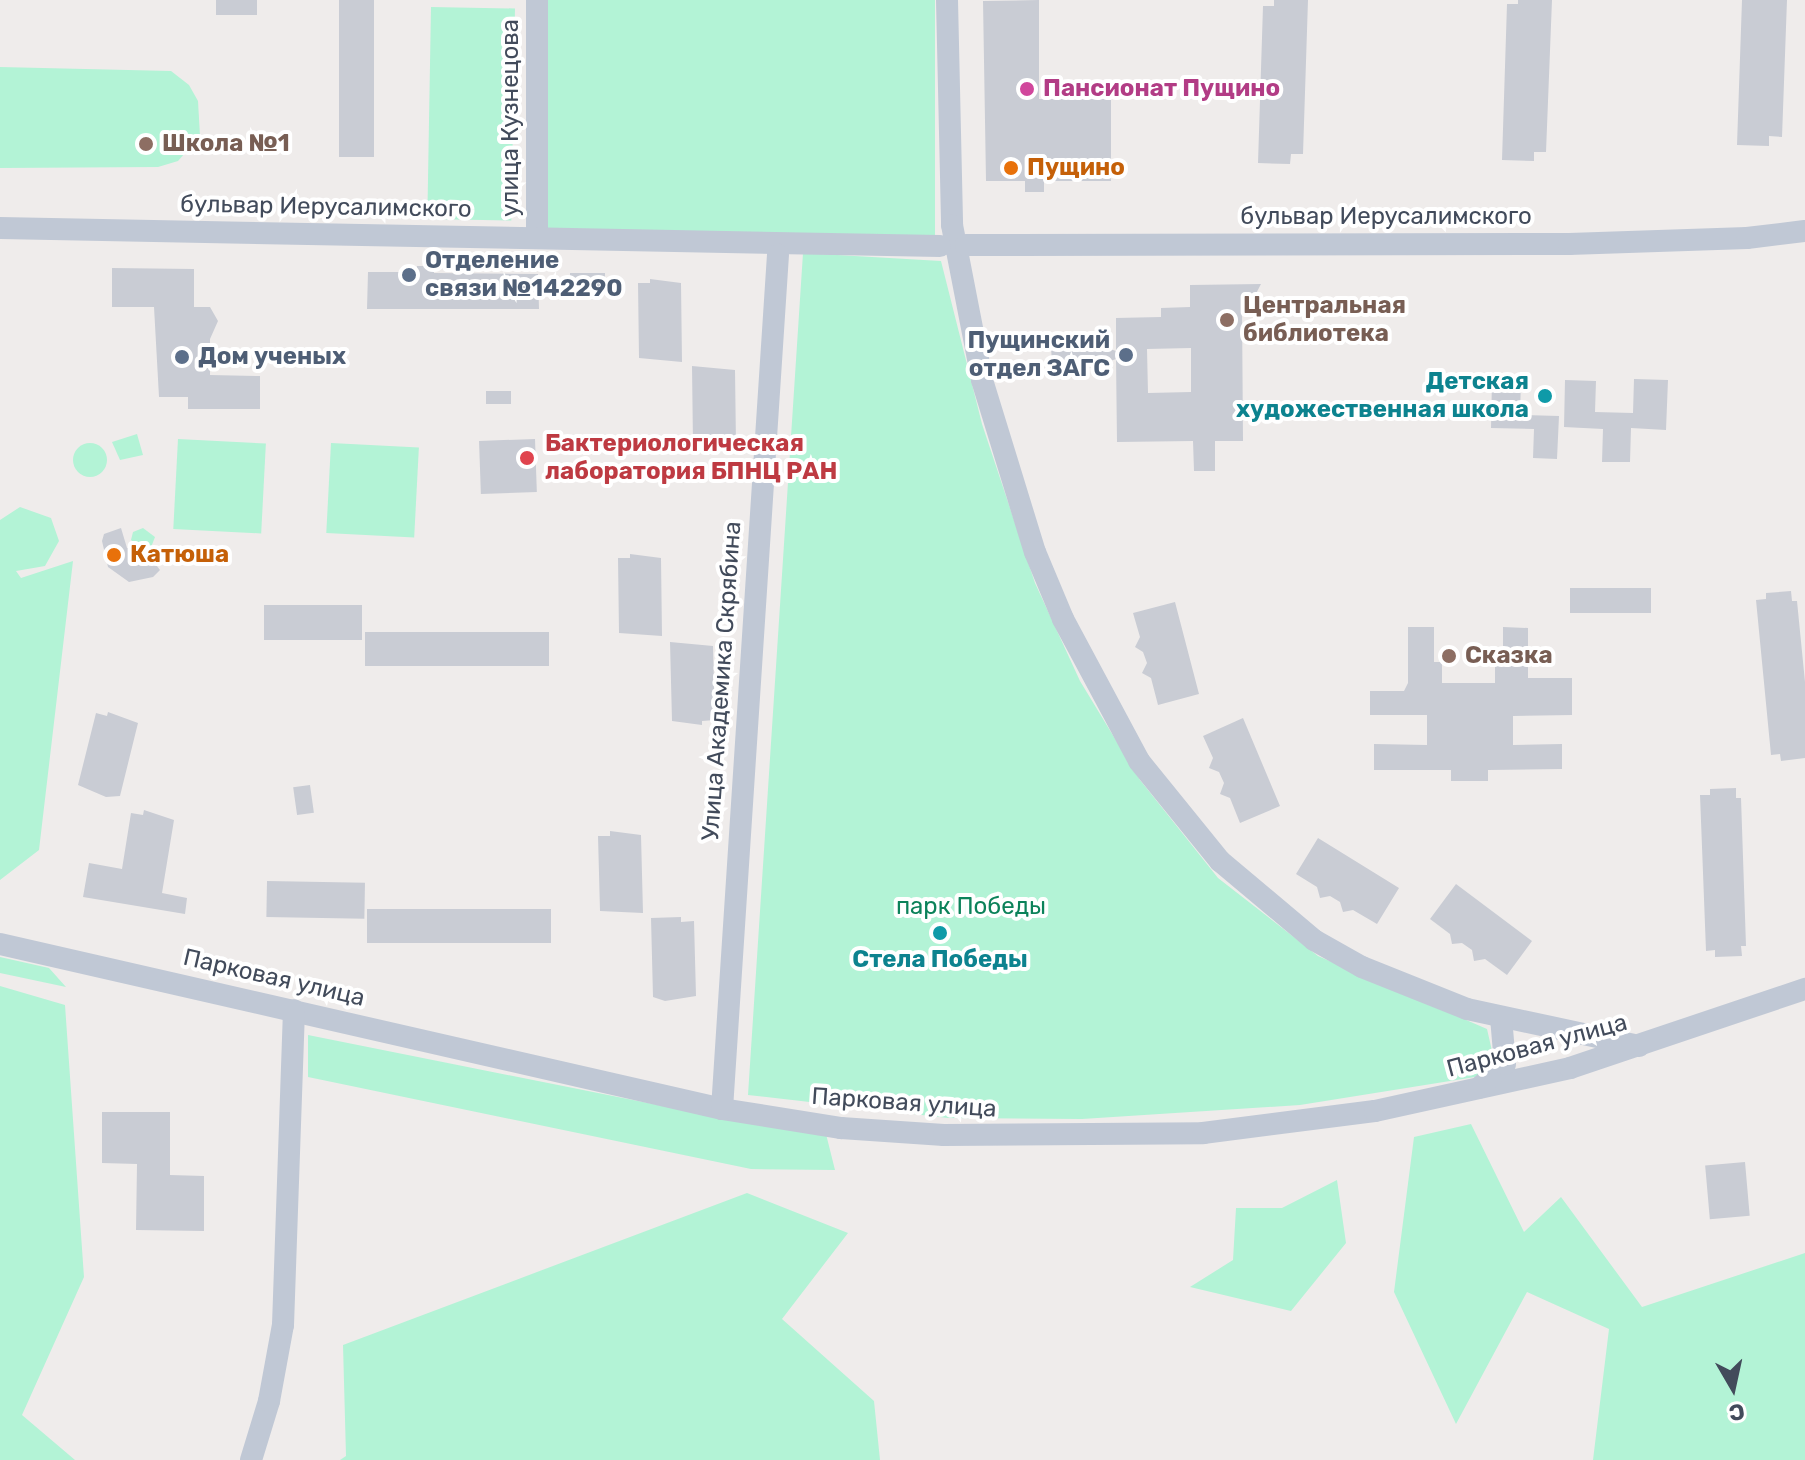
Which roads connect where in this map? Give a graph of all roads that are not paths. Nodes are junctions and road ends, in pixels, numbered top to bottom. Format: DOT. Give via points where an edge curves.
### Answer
graph roads {
  1 [pos="537,0"];
  2 [pos="947,0"];
  3 [pos="0,228"];
  4 [pos="1805,231"];
  5 [pos="537,236"];
  6 [pos="966,245"];
  7 [pos="940,246"];
  8 [pos="778,255"];
  9 [pos="0,944"];
  10 [pos="1805,989"];
  11 [pos="294,1010"];
  12 [pos="1501,1017"];
  13 [pos="1640,1046"];
  14 [pos="1472,1092"];
  15 [pos="722,1109"];
  16 [pos="251,1460"];
  1 -- 5 [label="street, улица Кузнецова"];
  2 -- 12 [label="street" via="952,225 982,380 1035,552 1114,718 1182,818 1262,900 1362,967 1419,992"];
  3 -- 5 [label="street, бульвар Иерусалимского"];
  4 -- 6 [label="street, бульвар Иерусалимского" via="1569,244"];
  5 -- 7 [label="street, бульвар Иерусалимского"];
  8 -- 15 [label="street, Улица Академика Скрябина"];
  9 -- 11 [label="street, Парковая улица"];
  10 -- 13 [label="street, Парковая улица"];
  11 -- 15 [label="street, Парковая улица"];
  11 -- 16 [label="street" via="283,1325"];
  12 -- 13 [label="street"];
  12 -- 14 [label="street" via="1505,1064"];
  13 -- 14 [label="street, Парковая улица"];
  14 -- 15 [label="street, Парковая улица" via="1375,1111 1203,1133 1070,1137 841,1128"];
}
